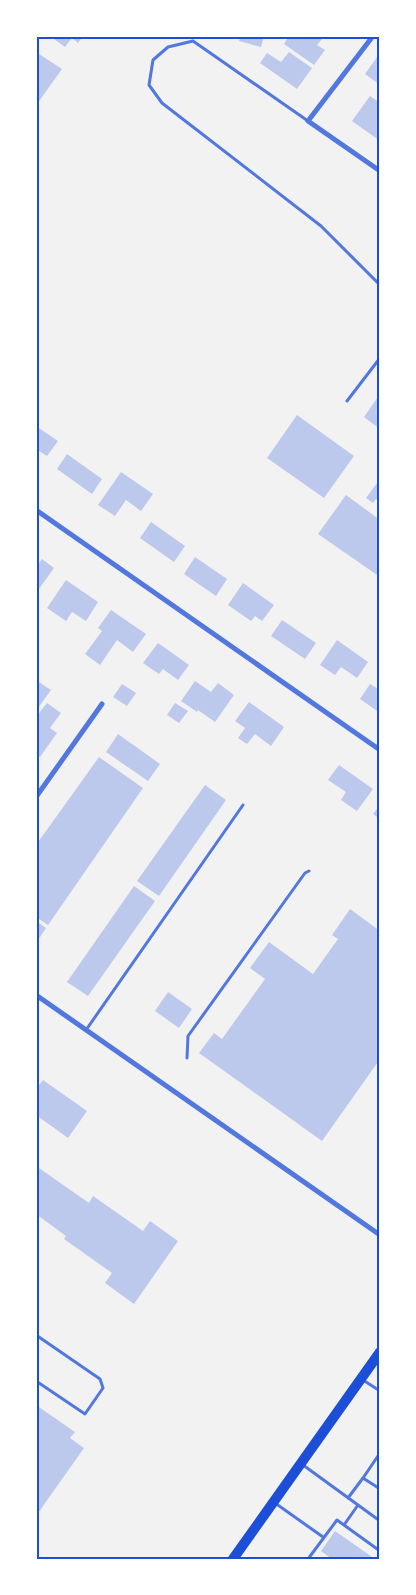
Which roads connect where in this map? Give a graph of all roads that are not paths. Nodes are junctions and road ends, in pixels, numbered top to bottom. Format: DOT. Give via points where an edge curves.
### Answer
graph roads {
  1 [pos="373,36"];
  2 [pos="308,121"];
  3 [pos="380,171"];
  4 [pos="380,285"];
  5 [pos="380,358"];
  6 [pos="347,401"];
  7 [pos="36,510"];
  8 [pos="102,704"];
  9 [pos="380,750"];
  10 [pos="36,797"];
  11 [pos="243,805"];
  12 [pos="309,871"];
  13 [pos="36,995"];
  14 [pos="86,1030"];
  15 [pos="187,1058"];
  16 [pos="380,1235"];
  17 [pos="36,1335"];
  18 [pos="380,1352"];
  19 [pos="361,1378"];
  20 [pos="36,1381"];
  21 [pos="380,1391"];
  22 [pos="380,1453"];
  23 [pos="300,1463"];
  24 [pos="363,1478"];
  25 [pos="380,1489"];
  26 [pos="348,1498"];
  27 [pos="273,1501"];
  28 [pos="358,1505"];
  29 [pos="380,1521"];
  30 [pos="344,1526"];
  31 [pos="323,1537"];
  32 [pos="380,1551"];
  33 [pos="234,1558"];
  34 [pos="308,1559"];
  1 -- 2 [label="street"];
  2 -- 3 [label="street"];
  2 -- 4 [label="lane" via="193,41 168,47 153,60 149,85 162,103 321,226"];
  5 -- 6 [label="lane"];
  7 -- 9 [label="street"];
  8 -- 10 [label="street"];
  11 -- 14 [label="lane"];
  12 -- 15 [label="lane" via="188,1036"];
  13 -- 14 [label="street"];
  14 -- 16 [label="street"];
  17 -- 20 [label="lane" via="100,1379 103,1388 85,1414"];
  18 -- 19 [label="main road"];
  19 -- 21 [label="lane"];
  19 -- 23 [label="main road"];
  22 -- 24 [label="lane"];
  23 -- 26 [label="lane"];
  23 -- 27 [label="main road"];
  24 -- 25 [label="lane"];
  24 -- 26 [label="lane"];
  26 -- 28 [label="lane"];
  27 -- 31 [label="lane"];
  27 -- 33 [label="main road"];
  28 -- 29 [label="lane"];
  28 -- 30 [label="lane"];
  30 -- 31 [label="lane" via="337,1520"];
  30 -- 32 [label="lane"];
  31 -- 34 [label="lane"];
}
